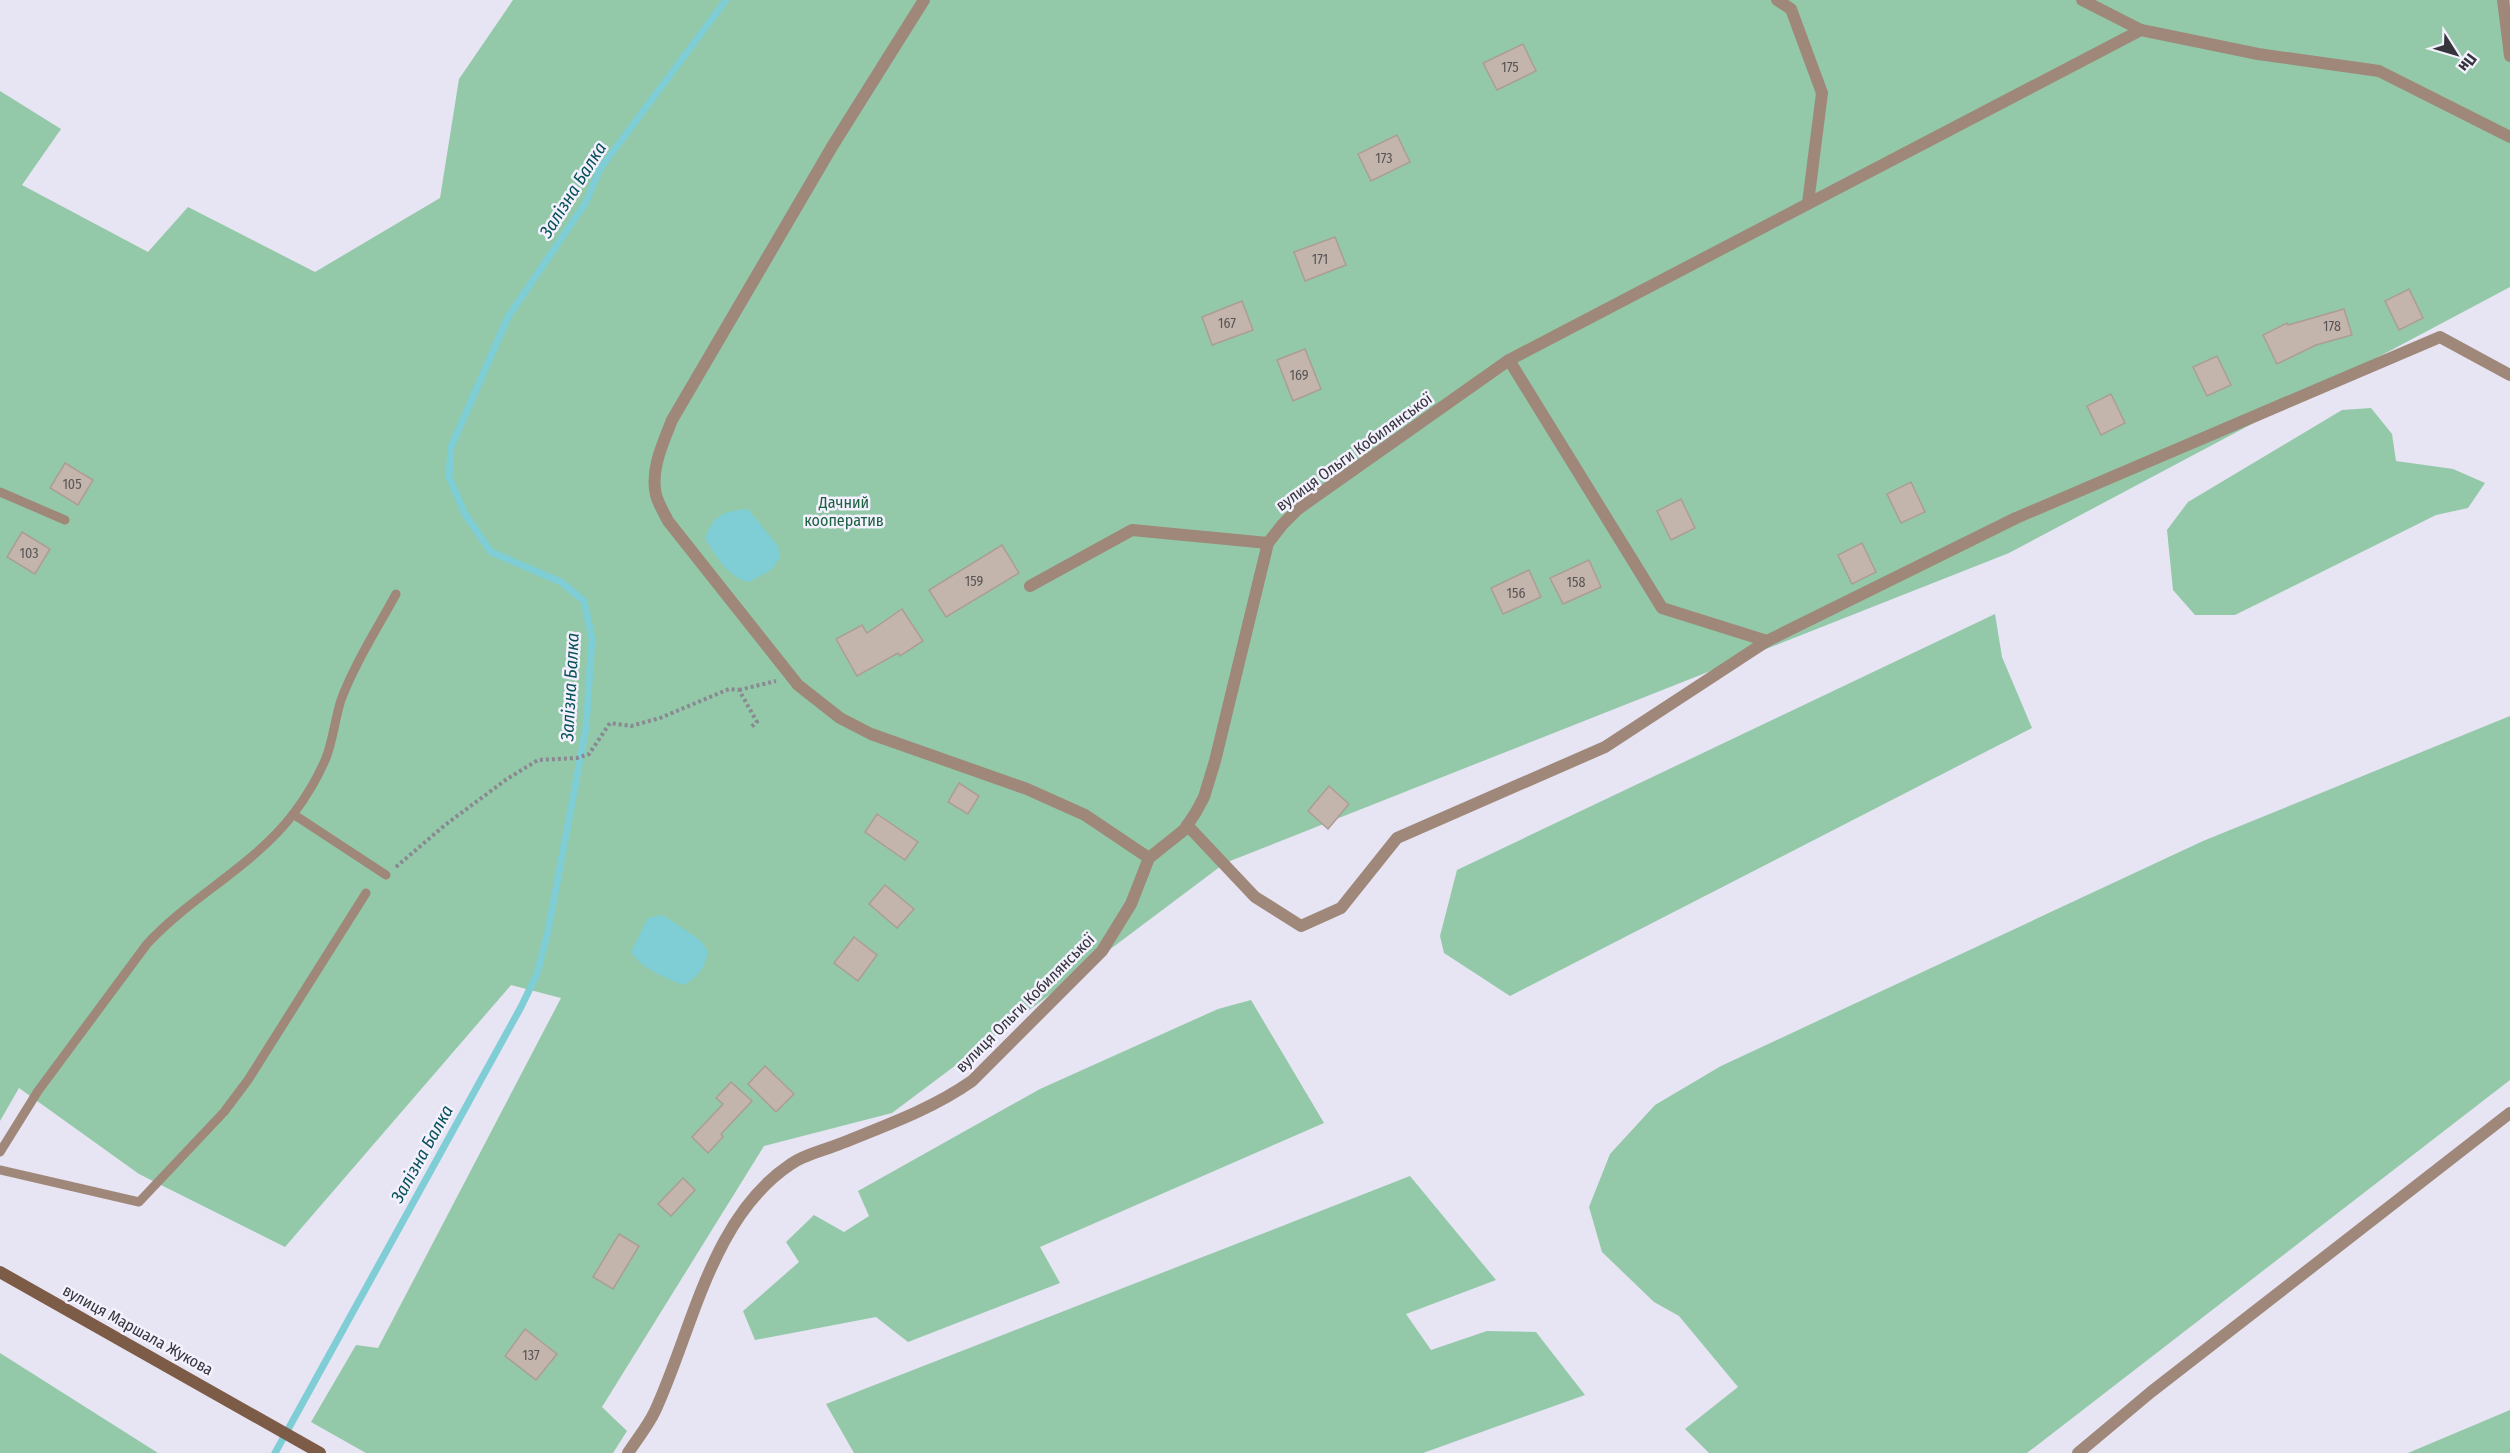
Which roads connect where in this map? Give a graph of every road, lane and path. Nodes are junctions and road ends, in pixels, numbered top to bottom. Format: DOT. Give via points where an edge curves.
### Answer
graph roads {
  1 [pos="924,0"];
  2 [pos="1777,0"];
  3 [pos="2082,0"];
  4 [pos="2503,0"];
  5 [pos="2141,30"];
  6 [pos="2510,56"];
  7 [pos="2510,137"];
  8 [pos="1809,203"];
  9 [pos="1509,360"];
  10 [pos="2510,375"];
  11 [pos="0,492"];
  12 [pos="65,520"];
  13 [pos="1268,543"];
  14 [pos="1030,586"];
  15 [pos="396,594"];
  16 [pos="1767,641"];
  17 [pos="790,675"];
  18 [pos="739,690"];
  19 [pos="751,727"];
  20 [pos="293,814"];
  21 [pos="1187,825"];
  22 [pos="1149,858"];
  23 [pos="386,875"];
  24 [pos="366,893"];
  25 [pos="2510,1113"];
  26 [pos="0,1152"];
  27 [pos="0,1170"];
  28 [pos="0,1272"];
  29 [pos="316,1450"];
  30 [pos="628,1453"];
  31 [pos="2078,1453"];
  1 -- 17 [label="street" via="803,196 672,420 659,452 656,495 668,521"];
  2 -- 8 [label="street" via="1791,9 1821,93"];
  3 -- 5 [label="street"];
  4 -- 6 [label="street"];
  5 -- 7 [label="street" via="2258,54 2379,71"];
  5 -- 8 [label="street, вулиця Ольги Кобилянської"];
  8 -- 9 [label="street, вулиця Ольги Кобилянської"];
  9 -- 13 [label="street, вулиця Ольги Кобилянської" via="1298,509"];
  9 -- 16 [label="street" via="1662,608"];
  10 -- 16 [label="street" via="2440,337 2016,518"];
  11 -- 12 [label="lane"];
  13 -- 14 [label="street" via="1132,530"];
  13 -- 21 [label="street, вулиця Ольги Кобилянської" via="1215,761 1204,797"];
  15 -- 20 [label="lane" via="354,670 327,757"];
  16 -- 21 [label="street" via="1605,747 1397,838 1341,908 1301,926 1255,897"];
  17 -- 18 [label="path"];
  17 -- 22 [label="street" via="840,718 871,734 1027,789 1085,815"];
  18 -- 19 [label="path" via="757,722"];
  18 -- 23 [label="path" via="729,689 631,726 610,723 589,754 538,760 445,825"];
  20 -- 23 [label="lane"];
  20 -- 26 [label="lane" via="270,843 165,924 147,944 38,1091"];
  21 -- 22 [label="street, вулиця Ольги Кобилянської"];
  22 -- 30 [label="street, вулиця Ольги Кобилянської" via="1131,904 1102,951 972,1081 928,1109 793,1163 744,1210 725,1238 655,1411"];
  24 -- 27 [label="lane" via="248,1080 224,1112 139,1202"];
  25 -- 31 [label="street"];
  28 -- 29 [label="main road, вулиця Маршала Жукова"];
}
